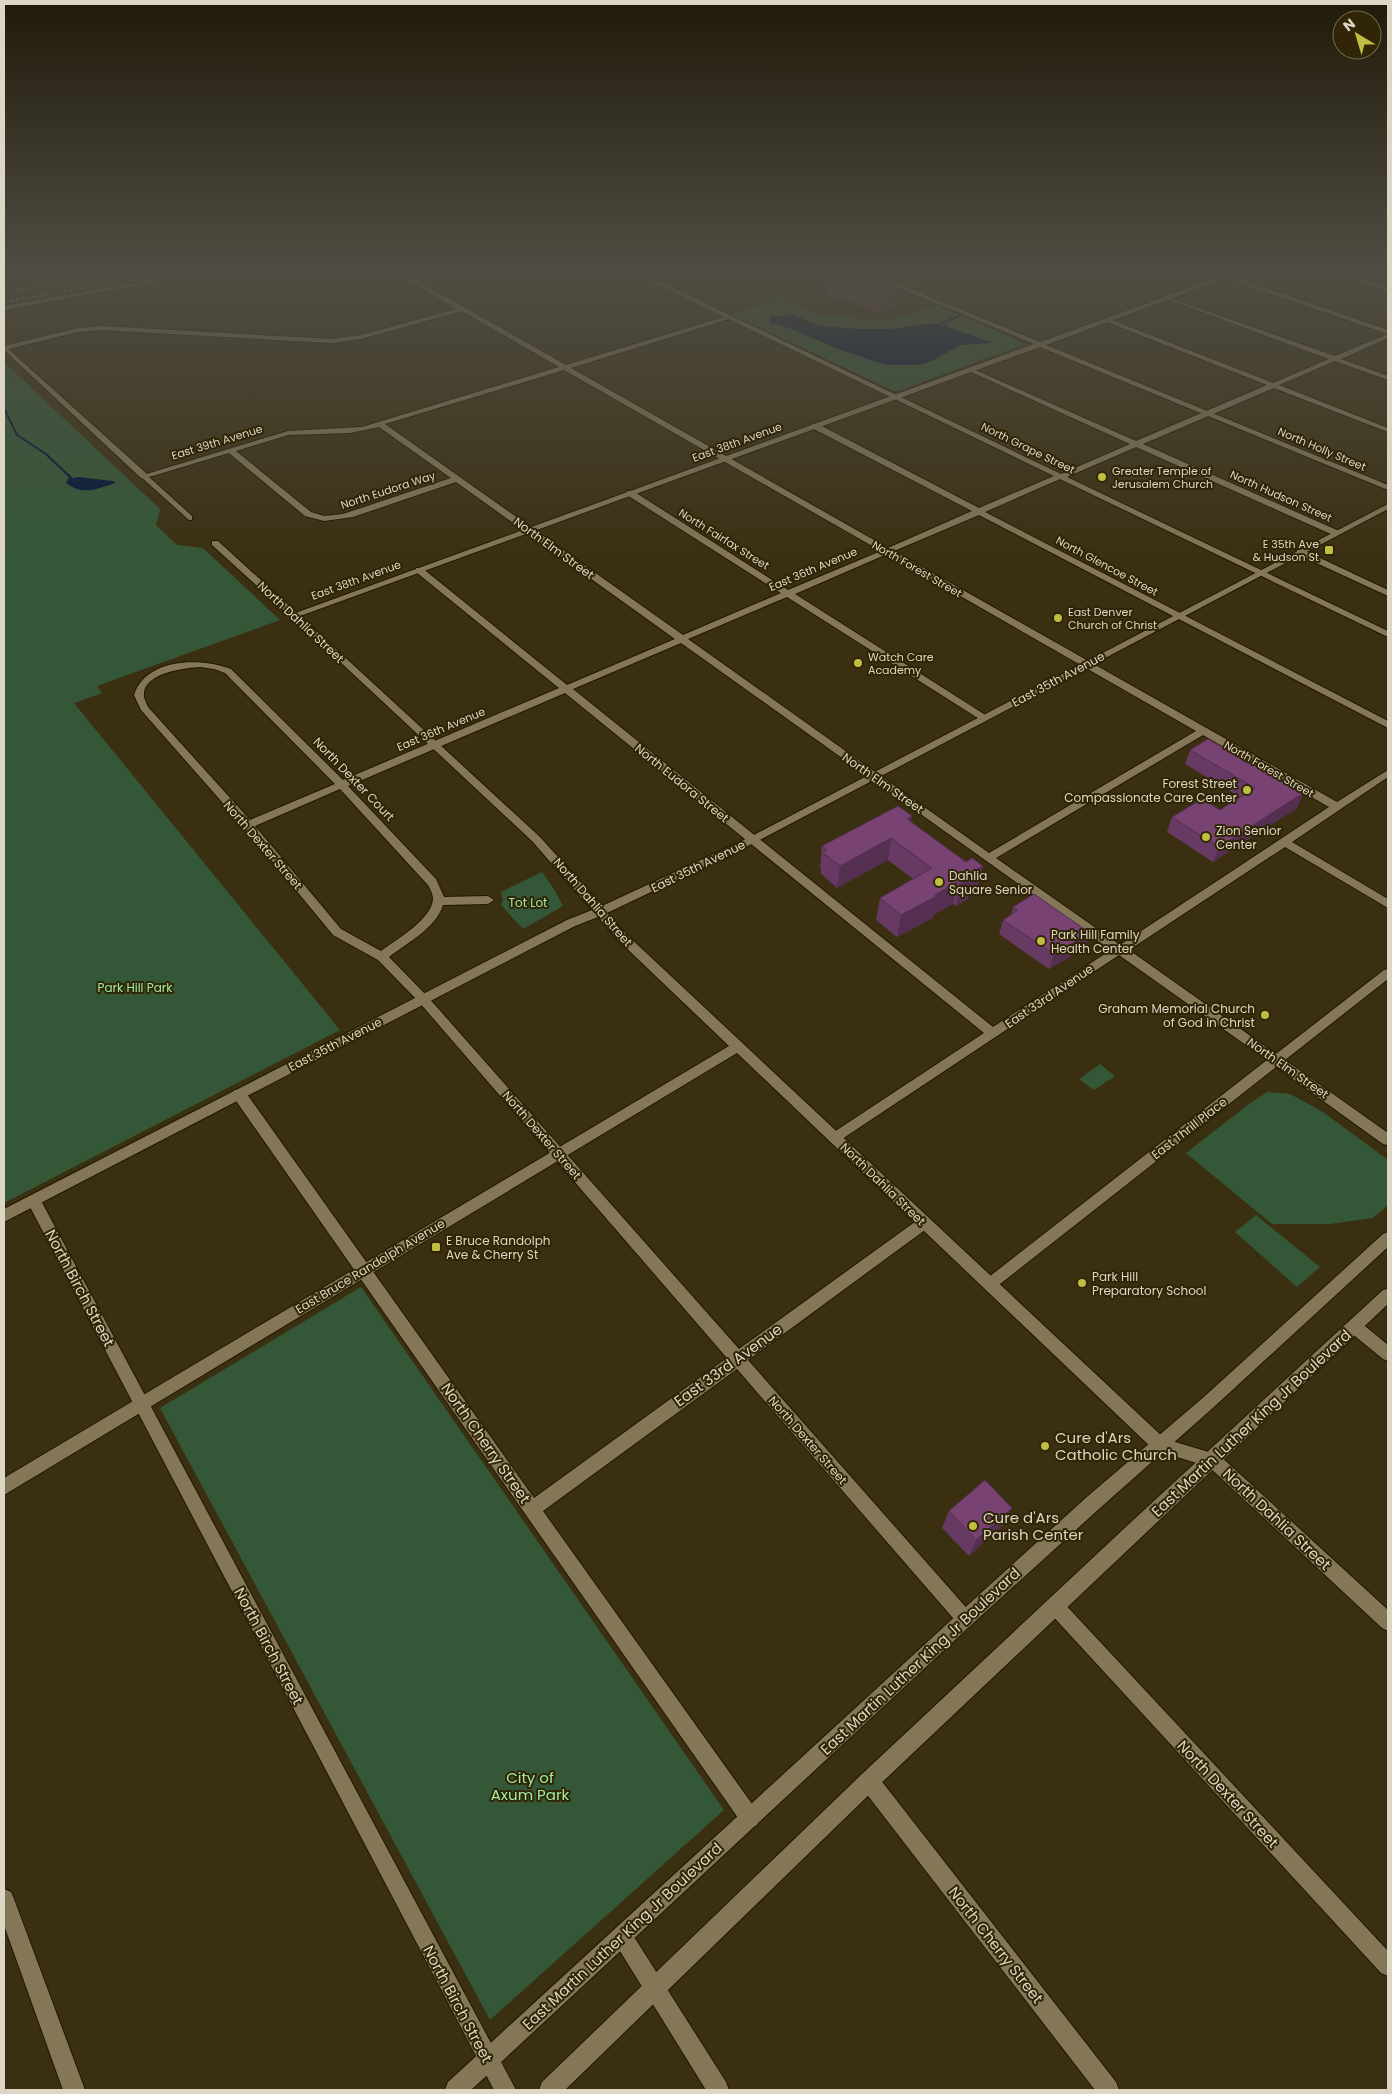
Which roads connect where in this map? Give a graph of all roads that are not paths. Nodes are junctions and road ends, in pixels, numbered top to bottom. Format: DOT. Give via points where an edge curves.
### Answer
graph roads {
  1 [pos="26,368"];
  2 [pos="565,368"];
  3 [pos="835,368"];
  4 [pos="977,368"];
  5 [pos="1096,368"];
  6 [pos="1229,368"];
  7 [pos="1315,368"];
  8 [pos="1360,368"];
  9 [pos="971,370"];
  10 [pos="1388,378"];
  11 [pos="1273,385"];
  12 [pos="896,397"];
  13 [pos="1208,413"];
  14 [pos="380,424"];
  15 [pos="815,426"];
  16 [pos="1388,430"];
  17 [pos="1138,444"];
  18 [pos="230,450"];
  19 [pos="724,459"];
  20 [pos="144,476"];
  21 [pos="1060,476"];
  22 [pos="457,479"];
  23 [pos="1388,488"];
  24 [pos="630,493"];
  25 [pos="1388,506"];
  26 [pos="979,512"];
  27 [pos="188,518"];
  28 [pos="529,530"];
  29 [pos="1336,533"];
  30 [pos="216,543"];
  31 [pos="886,551"];
  32 [pos="1300,552"];
  33 [pos="419,570"];
  34 [pos="1261,572"];
  35 [pos="789,593"];
  36 [pos="1388,594"];
  37 [pos="294,615"];
  38 [pos="1178,616"];
  39 [pos="1388,634"];
  40 [pos="681,639"];
  41 [pos="1086,665"];
  42 [pos="168,669"];
  43 [pos="566,689"];
  44 [pos="984,718"];
  45 [pos="1388,725"];
  46 [pos="1203,731"];
  47 [pos="434,745"];
  48 [pos="1388,773"];
  49 [pos="873,776"];
  50 [pos="342,785"];
  51 [pos="1337,807"];
  52 [pos="248,825"];
  53 [pos="752,840"];
  54 [pos="1285,842"];
  55 [pos="988,858"];
  56 [pos="488,900"];
  57 [pos="438,901"];
  58 [pos="1388,904"];
  59 [pos="599,912"];
  60 [pos="1119,950"];
  61 [pos="382,957"];
  62 [pos="1388,973"];
  63 [pos="423,999"];
  64 [pos="993,1033"];
  65 [pos="737,1047"];
  66 [pos="1276,1060"];
  67 [pos="239,1094"];
  68 [pos="836,1138"];
  69 [pos="1388,1140"];
  70 [pos="558,1153"];
  71 [pos="34,1201"];
  72 [pos="4,1216"];
  73 [pos="924,1222"];
  74 [pos="1388,1238"];
  75 [pos="364,1269"];
  76 [pos="996,1289"];
  77 [pos="1388,1295"];
  78 [pos="1355,1327"];
  79 [pos="1388,1354"];
  80 [pos="737,1358"];
  81 [pos="141,1404"];
  82 [pos="1160,1445"];
  83 [pos="1213,1460"];
  84 [pos="4,1487"];
  85 [pos="532,1508"];
  86 [pos="1055,1606"];
  87 [pos="965,1619"];
  88 [pos="1388,1622"];
  89 [pos="869,1781"];
  90 [pos="750,1818"];
  91 [pos="4,1898"];
  92 [pos="622,1936"];
  93 [pos="1388,1966"];
  94 [pos="654,1988"];
  95 [pos="488,2060"];
  96 [pos="74,2090"];
  97 [pos="456,2090"];
  98 [pos="505,2090"];
  99 [pos="550,2090"];
  100 [pos="718,2090"];
  101 [pos="1108,2090"];
  1 -- 20 [label="street"];
  2 -- 14 [label="street, East 39th Avenue"];
  2 -- 19 [label="street, North Forest Street"];
  3 -- 12 [label="street, North Grape Street"];
  4 -- 9 [label="street, East 38th Avenue"];
  5 -- 13 [label="street, North Holly Street"];
  6 -- 11 [label="street"];
  7 -- 11 [label="street, East 36th Avenue"];
  8 -- 10 [label="street"];
  9 -- 12 [label="street, East 38th Avenue"];
  9 -- 17 [label="street, North Hudson Street"];
  11 -- 13 [label="street, East 36th Avenue"];
  11 -- 16 [label="street"];
  12 -- 15 [label="street, East 38th Avenue"];
  12 -- 21 [label="street, North Grape Street"];
  13 -- 17 [label="street, East 36th Avenue"];
  13 -- 23 [label="street, North Holly Street"];
  14 -- 18 [label="street, East 39th Avenue" via="350,431 288,433"];
  14 -- 22 [label="street, North Elm Street"];
  15 -- 19 [label="street, East 38th Avenue"];
  15 -- 26 [label="street, North Glencoe Street"];
  17 -- 21 [label="street, East 36th Avenue"];
  17 -- 29 [label="street, North Hudson Street"];
  18 -- 20 [label="street, East 39th Avenue"];
  18 -- 22 [label="street, North Eudora Way" via="308,514 320,518 350,515"];
  19 -- 24 [label="street, East 38th Avenue"];
  19 -- 31 [label="street, North Forest Street"];
  20 -- 27 [label="street"];
  21 -- 26 [label="street, East 36th Avenue"];
  21 -- 34 [label="street, North Grape Street"];
  22 -- 28 [label="street, North Elm Street"];
  24 -- 28 [label="street, East 38th Avenue"];
  24 -- 35 [label="street, North Fairfax Street"];
  25 -- 29 [label="street, East 35th Avenue"];
  26 -- 31 [label="street, East 36th Avenue"];
  26 -- 38 [label="street, North Glencoe Street"];
  28 -- 33 [label="street, East 38th Avenue"];
  28 -- 40 [label="street, North Elm Street"];
  29 -- 32 [label="street, East 35th Avenue"];
  30 -- 37 [label="street, North Dahlia Street"];
  31 -- 35 [label="street, East 36th Avenue"];
  31 -- 41 [label="street, North Forest Street"];
  32 -- 34 [label="street, East 35th Avenue"];
  32 -- 36 [label="street"];
  33 -- 37 [label="street, East 38th Avenue"];
  33 -- 43 [label="street, North Eudora Street"];
  34 -- 38 [label="street, East 35th Avenue"];
  34 -- 39 [label="street, North Grape Street"];
  35 -- 40 [label="street, East 36th Avenue"];
  35 -- 44 [label="street, North Fairfax Street"];
  37 -- 47 [label="street, North Dahlia Street"];
  38 -- 41 [label="street, East 35th Avenue"];
  38 -- 45 [label="street, North Glencoe Street"];
  40 -- 43 [label="street, East 36th Avenue"];
  40 -- 49 [label="street, North Elm Street"];
  41 -- 44 [label="street, East 35th Avenue"];
  41 -- 46 [label="street, North Forest Street"];
  42 -- 50 [label="street, North Dexter Court" via="198,662 222,667"];
  42 -- 52 [label="street, North Dexter Street" via="144,683 138,700"];
  43 -- 47 [label="street, East 36th Avenue"];
  43 -- 53 [label="street, North Eudora Street"];
  44 -- 49 [label="street, East 35th Avenue"];
  46 -- 51 [label="street, North Forest Street"];
  46 -- 55 [label="street"];
  47 -- 50 [label="street, East 36th Avenue"];
  47 -- 59 [label="street, North Dahlia Street" via="544,847"];
  48 -- 51 [label="street, East 33rd Avenue"];
  49 -- 53 [label="street, East 35th Avenue"];
  49 -- 55 [label="street, North Elm Street"];
  50 -- 52 [label="street, East 36th Avenue"];
  50 -- 57 [label="street, North Dexter Court" via="432,882"];
  51 -- 54 [label="street, East 33rd Avenue"];
  52 -- 61 [label="street, North Dexter Street" via="337,932"];
  53 -- 59 [label="street, East 35th Avenue"];
  53 -- 64 [label="street, North Eudora Street"];
  54 -- 58 [label="street"];
  54 -- 60 [label="street, East 33rd Avenue"];
  55 -- 60 [label="street, North Elm Street"];
  56 -- 57 [label="street"];
  57 -- 61 [label="street" via="429,919"];
  59 -- 63 [label="street, East 35th Avenue" via="562,927"];
  59 -- 65 [label="street, North Dahlia Street"];
  60 -- 64 [label="street, East 33rd Avenue"];
  60 -- 66 [label="street, North Elm Street"];
  61 -- 63 [label="street, North Dexter Street"];
  62 -- 66 [label="street, East Thrill Place"];
  63 -- 67 [label="street, East 35th Avenue"];
  63 -- 70 [label="street, North Dexter Street"];
  64 -- 68 [label="street, East 33rd Avenue"];
  65 -- 68 [label="street, North Dahlia Street"];
  65 -- 70 [label="street, East Bruce Randolph Avenue"];
  66 -- 69 [label="street, North Elm Street"];
  66 -- 76 [label="street, East Thrill Place"];
  67 -- 71 [label="street, East 35th Avenue"];
  67 -- 75 [label="street, North Cherry Street"];
  68 -- 73 [label="street, North Dahlia Street"];
  70 -- 75 [label="street, East Bruce Randolph Avenue"];
  70 -- 80 [label="street, North Dexter Street"];
  71 -- 72 [label="street, East 35th Avenue"];
  71 -- 81 [label="street, North Birch Street"];
  73 -- 76 [label="street, North Dahlia Street"];
  73 -- 80 [label="street, East 33rd Avenue"];
  74 -- 82 [label="street, East Martin Luther King Jr Boulevard"];
  75 -- 81 [label="street, East Bruce Randolph Avenue"];
  75 -- 85 [label="street, North Cherry Street"];
  76 -- 82 [label="street, North Dahlia Street"];
  77 -- 78 [label="street, East Martin Luther King Jr Boulevard"];
  78 -- 79 [label="street"];
  78 -- 83 [label="street, East Martin Luther King Jr Boulevard"];
  80 -- 85 [label="street, East 33rd Avenue"];
  80 -- 87 [label="street, North Dexter Street"];
  81 -- 84 [label="street, East Bruce Randolph Avenue"];
  81 -- 95 [label="street, North Birch Street"];
  82 -- 83 [label="street, North Dahlia Street"];
  82 -- 87 [label="street, East Martin Luther King Jr Boulevard"];
  83 -- 86 [label="street, East Martin Luther King Jr Boulevard"];
  83 -- 88 [label="street, North Dahlia Street"];
  85 -- 90 [label="street, North Cherry Street"];
  86 -- 89 [label="street, East Martin Luther King Jr Boulevard"];
  86 -- 93 [label="street, North Dexter Street"];
  87 -- 90 [label="street, East Martin Luther King Jr Boulevard"];
  89 -- 94 [label="street, East Martin Luther King Jr Boulevard"];
  89 -- 101 [label="street, North Cherry Street"];
  90 -- 92 [label="street, East Martin Luther King Jr Boulevard"];
  91 -- 96 [label="street"];
  92 -- 94 [label="street"];
  92 -- 95 [label="street, East Martin Luther King Jr Boulevard"];
  94 -- 99 [label="street, East Martin Luther King Jr Boulevard"];
  94 -- 100 [label="street"];
  95 -- 97 [label="street, East Martin Luther King Jr Boulevard"];
  95 -- 98 [label="street, North Birch Street"];
}
